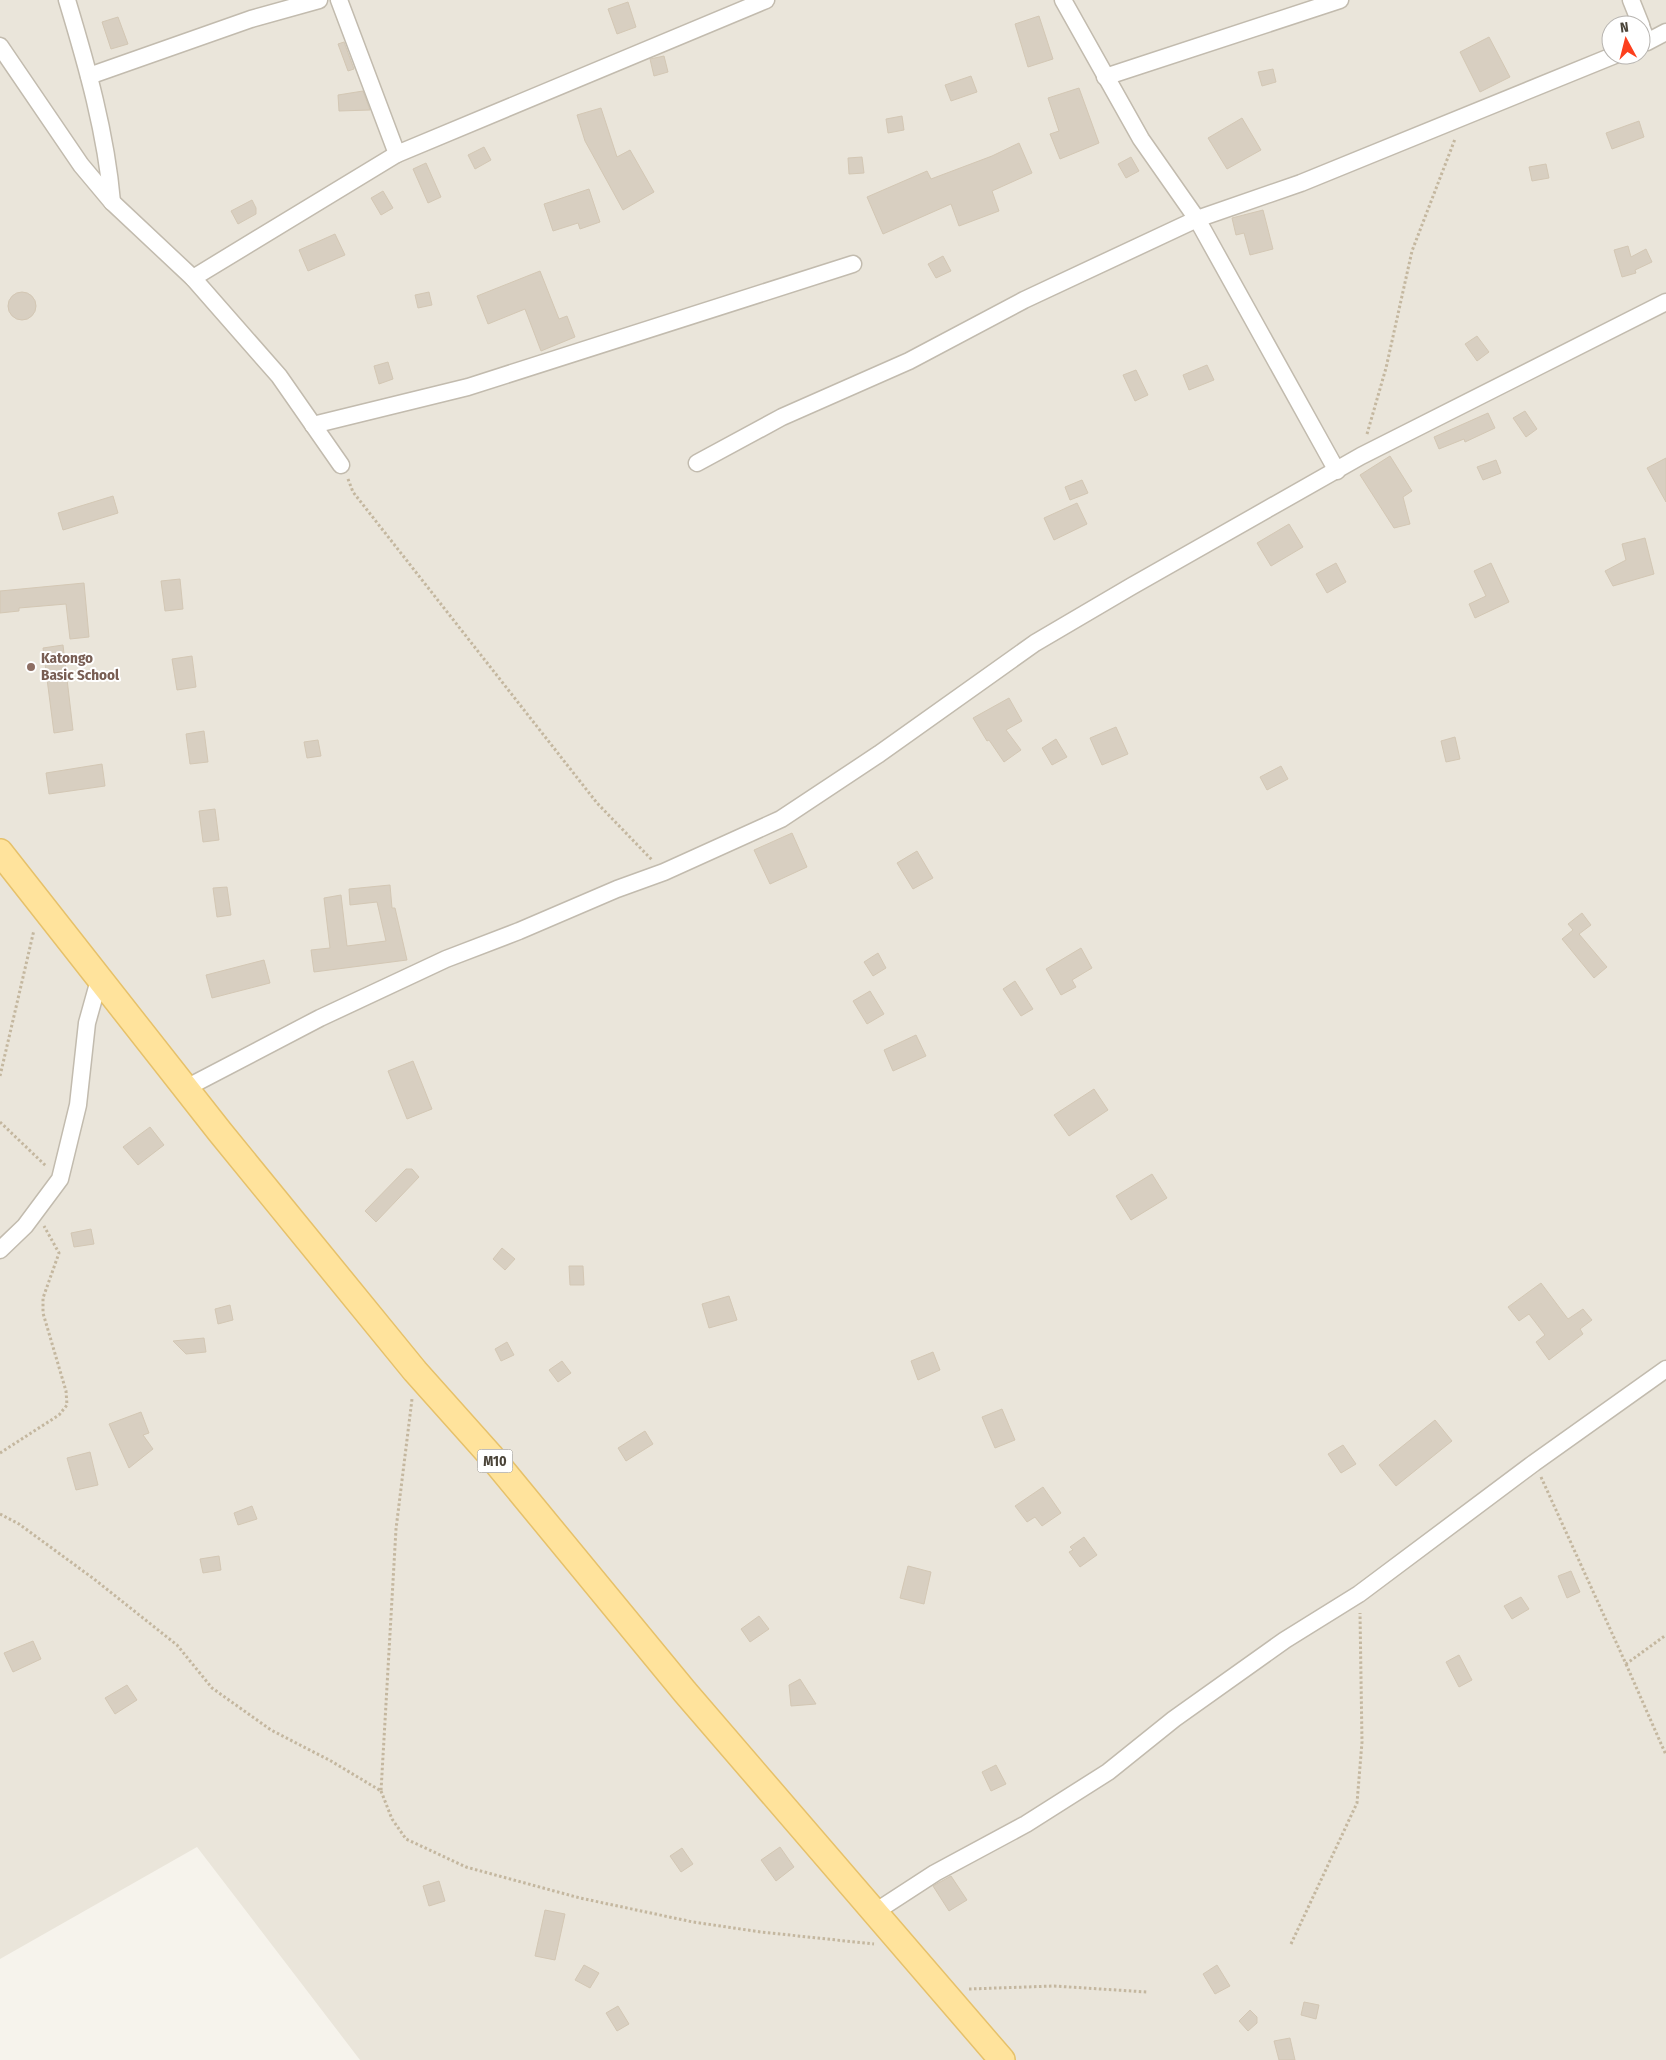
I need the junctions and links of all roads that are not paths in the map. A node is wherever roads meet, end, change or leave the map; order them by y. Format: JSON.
{"nodes":[{"id":1,"x":67,"y":0,"type":"edge"},
{"id":2,"x":319,"y":0,"type":"edge"},
{"id":3,"x":340,"y":0,"type":"edge"},
{"id":4,"x":766,"y":0,"type":"edge"},
{"id":5,"x":1063,"y":0,"type":"edge"},
{"id":6,"x":1340,"y":0,"type":"edge"},
{"id":7,"x":1631,"y":0,"type":"edge"},
{"id":8,"x":1637,"y":15,"type":"edge"},
{"id":9,"x":1666,"y":32,"type":"edge"},
{"id":10,"x":1651,"y":40,"type":"edge"},
{"id":11,"x":0,"y":46,"type":"edge"},
{"id":12,"x":1601,"y":61,"type":"edge"},
{"id":13,"x":89,"y":76,"type":"junction"},
{"id":14,"x":1105,"y":77,"type":"junction"},
{"id":15,"x":397,"y":154,"type":"junction"},
{"id":16,"x":112,"y":202,"type":"junction"},
{"id":17,"x":1197,"y":219,"type":"junction"},
{"id":18,"x":853,"y":264,"type":"dead end"},
{"id":19,"x":194,"y":278,"type":"junction"},
{"id":20,"x":1666,"y":302,"type":"edge"},
{"id":21,"x":313,"y":425,"type":"junction"},
{"id":22,"x":697,"y":463,"type":"dead end"},
{"id":23,"x":341,"y":465,"type":"road end"},
{"id":24,"x":1337,"y":472,"type":"junction"},
{"id":25,"x":0,"y":852,"type":"edge"},
{"id":26,"x":99,"y":980,"type":"junction"},
{"id":27,"x":186,"y":1088,"type":"junction"},
{"id":28,"x":0,"y":1250,"type":"edge"},
{"id":29,"x":1666,"y":1369,"type":"edge"},
{"id":30,"x":875,"y":1912,"type":"junction"},
{"id":31,"x":1002,"y":2060,"type":"edge"}],
"edges":[{"from":1,"to":13,"type":"street"},
{"from":2,"to":13,"type":"street"},
{"from":3,"to":15,"type":"street"},
{"from":4,"to":15,"type":"street"},
{"from":5,"to":14,"type":"street"},
{"from":6,"to":14,"type":"street"},
{"from":7,"to":8,"type":"street"},
{"from":9,"to":10,"type":"street"},
{"from":11,"to":16,"type":"street"},
{"from":12,"to":17,"type":"street"},
{"from":13,"to":16,"type":"street"},
{"from":14,"to":17,"type":"street"},
{"from":15,"to":19,"type":"street"},
{"from":16,"to":19,"type":"street"},
{"from":17,"to":22,"type":"street"},
{"from":17,"to":24,"type":"street"},
{"from":18,"to":21,"type":"street"},
{"from":19,"to":21,"type":"street"},
{"from":20,"to":24,"type":"street"},
{"from":21,"to":23,"type":"street"},
{"from":24,"to":27,"type":"street"},
{"from":25,"to":26,"type":"main road","number":"M10"},
{"from":26,"to":27,"type":"main road","number":"M10"},
{"from":26,"to":28,"type":"street"},
{"from":27,"to":30,"type":"main road","number":"M10"},
{"from":29,"to":30,"type":"street"},
{"from":30,"to":31,"type":"main road","number":"M10"}]}
